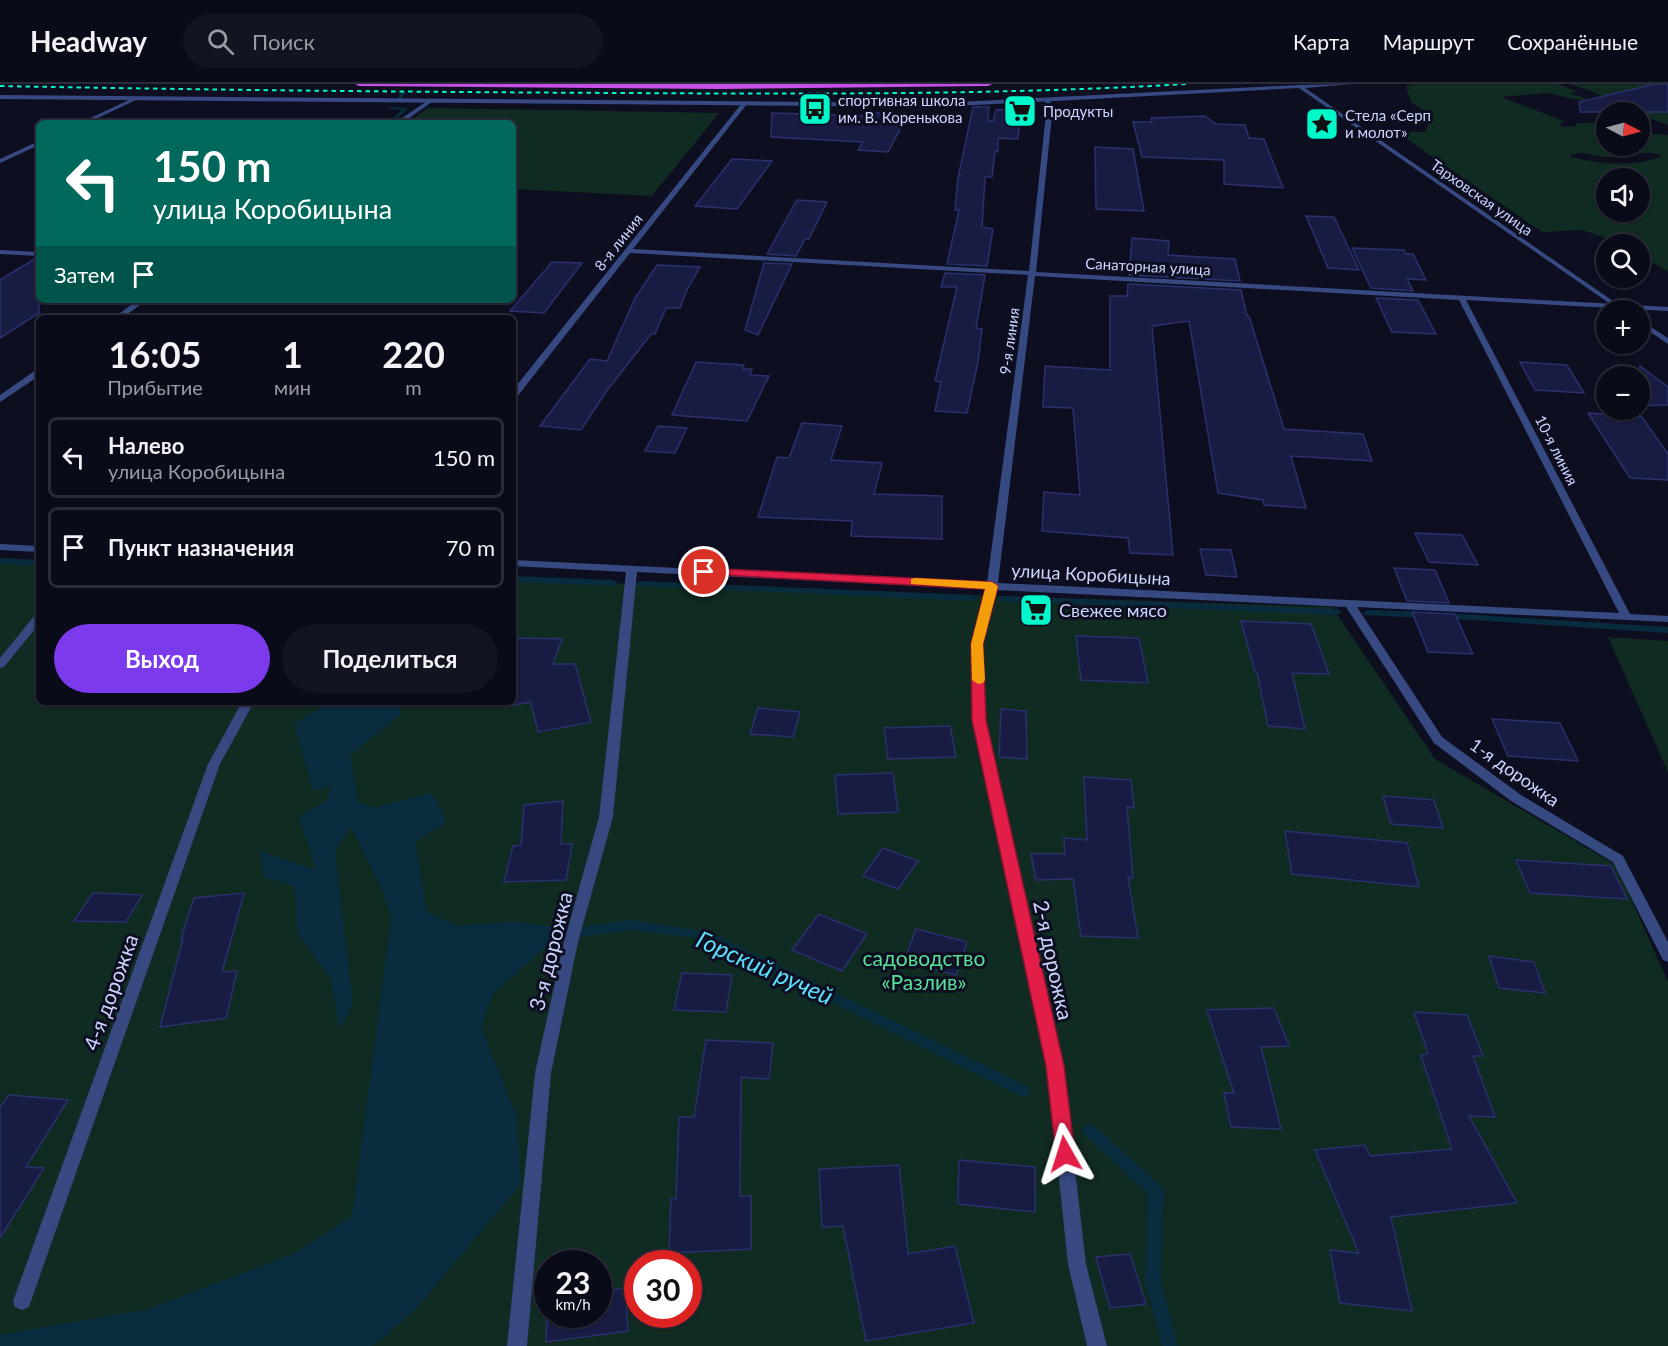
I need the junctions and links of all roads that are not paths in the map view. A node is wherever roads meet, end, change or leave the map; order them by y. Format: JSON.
{"nodes":[{"id":1,"x":359,"y":84,"type":"edge"},
{"id":2,"x":988,"y":84,"type":"edge"},
{"id":3,"x":1351,"y":84,"type":"edge"},
{"id":4,"x":1299,"y":86,"type":"edge"},
{"id":5,"x":0,"y":97,"type":"edge"},
{"id":6,"x":135,"y":99,"type":"junction"},
{"id":7,"x":1048,"y":101,"type":"junction"},
{"id":8,"x":429,"y":102,"type":"junction"},
{"id":9,"x":744,"y":104,"type":"junction"},
{"id":10,"x":90,"y":120,"type":"edge"},
{"id":11,"x":402,"y":120,"type":"edge"},
{"id":12,"x":36,"y":144,"type":"edge"},
{"id":13,"x":0,"y":161,"type":"edge"},
{"id":14,"x":627,"y":251,"type":"junction"},
{"id":15,"x":0,"y":252,"type":"edge"},
{"id":16,"x":36,"y":254,"type":"edge"},
{"id":17,"x":1032,"y":273,"type":"junction"},
{"id":18,"x":1461,"y":297,"type":"junction"},
{"id":19,"x":1608,"y":300,"type":"edge"},
{"id":20,"x":138,"y":303,"type":"edge"},
{"id":21,"x":1596,"y":306,"type":"edge"},
{"id":22,"x":1650,"y":309,"type":"edge"},
{"id":23,"x":1668,"y":309,"type":"edge"},
{"id":24,"x":121,"y":315,"type":"edge"},
{"id":25,"x":1650,"y":329,"type":"edge"},
{"id":26,"x":1668,"y":342,"type":"edge"},
{"id":27,"x":36,"y":374,"type":"edge"},
{"id":28,"x":516,"y":392,"type":"edge"},
{"id":29,"x":0,"y":399,"type":"edge"},
{"id":30,"x":0,"y":547,"type":"edge"},
{"id":31,"x":36,"y":549,"type":"edge"},
{"id":32,"x":516,"y":563,"type":"edge"},
{"id":33,"x":632,"y":568,"type":"junction"},
{"id":34,"x":992,"y":586,"type":"junction"},
{"id":35,"x":1349,"y":603,"type":"junction"},
{"id":36,"x":1626,"y":616,"type":"junction"},
{"id":37,"x":1668,"y":619,"type":"edge"},
{"id":38,"x":36,"y":621,"type":"edge"},
{"id":39,"x":0,"y":665,"type":"edge"},
{"id":40,"x":246,"y":705,"type":"edge"},
{"id":41,"x":1668,"y":956,"type":"edge"},
{"id":42,"x":22,"y":1301,"type":"dead end"},
{"id":43,"x":517,"y":1346,"type":"edge"},
{"id":44,"x":1097,"y":1346,"type":"edge"}],
"edges":[{"from":1,"to":2,"type":"highway"},
{"from":3,"to":4,"type":"street"},
{"from":4,"to":7,"type":"street"},
{"from":4,"to":19,"type":"street","name":"Тарховская улица"},
{"from":5,"to":6,"type":"street"},
{"from":6,"to":8,"type":"street"},
{"from":6,"to":10,"type":"street"},
{"from":7,"to":9,"type":"street"},
{"from":7,"to":17,"type":"street","name":"9-я линия"},
{"from":8,"to":9,"type":"street"},
{"from":8,"to":11,"type":"street"},
{"from":9,"to":14,"type":"street","name":"8-я линия"},
{"from":12,"to":13,"type":"street"},
{"from":14,"to":17,"type":"street","name":"Санаторная улица"},
{"from":14,"to":28,"type":"street","name":"8-я линия"},
{"from":15,"to":16,"type":"street"},
{"from":17,"to":18,"type":"street","name":"Санаторная улица"},
{"from":17,"to":34,"type":"street","name":"9-я линия"},
{"from":18,"to":21,"type":"street","name":"Санаторная улица"},
{"from":18,"to":36,"type":"street","name":"10-я линия"},
{"from":20,"to":24,"type":"street"},
{"from":22,"to":23,"type":"street","name":"Санаторная улица"},
{"from":25,"to":26,"type":"street"},
{"from":27,"to":29,"type":"street"},
{"from":30,"to":31,"type":"street"},
{"from":32,"to":33,"type":"street","name":"улица Коробицына"},
{"from":33,"to":34,"type":"street","name":"улица Коробицына"},
{"from":33,"to":43,"type":"street","name":"3-я дорожка"},
{"from":34,"to":35,"type":"street","name":"улица Коробицына"},
{"from":34,"to":44,"type":"street","name":"2-я дорожка"},
{"from":35,"to":36,"type":"street","name":"улица Коробицына"},
{"from":35,"to":41,"type":"street","name":"1-я дорожка"},
{"from":36,"to":37,"type":"street","name":"улица Коробицына"},
{"from":38,"to":39,"type":"street"},
{"from":40,"to":42,"type":"street","name":"4-я дорожка"}]}
